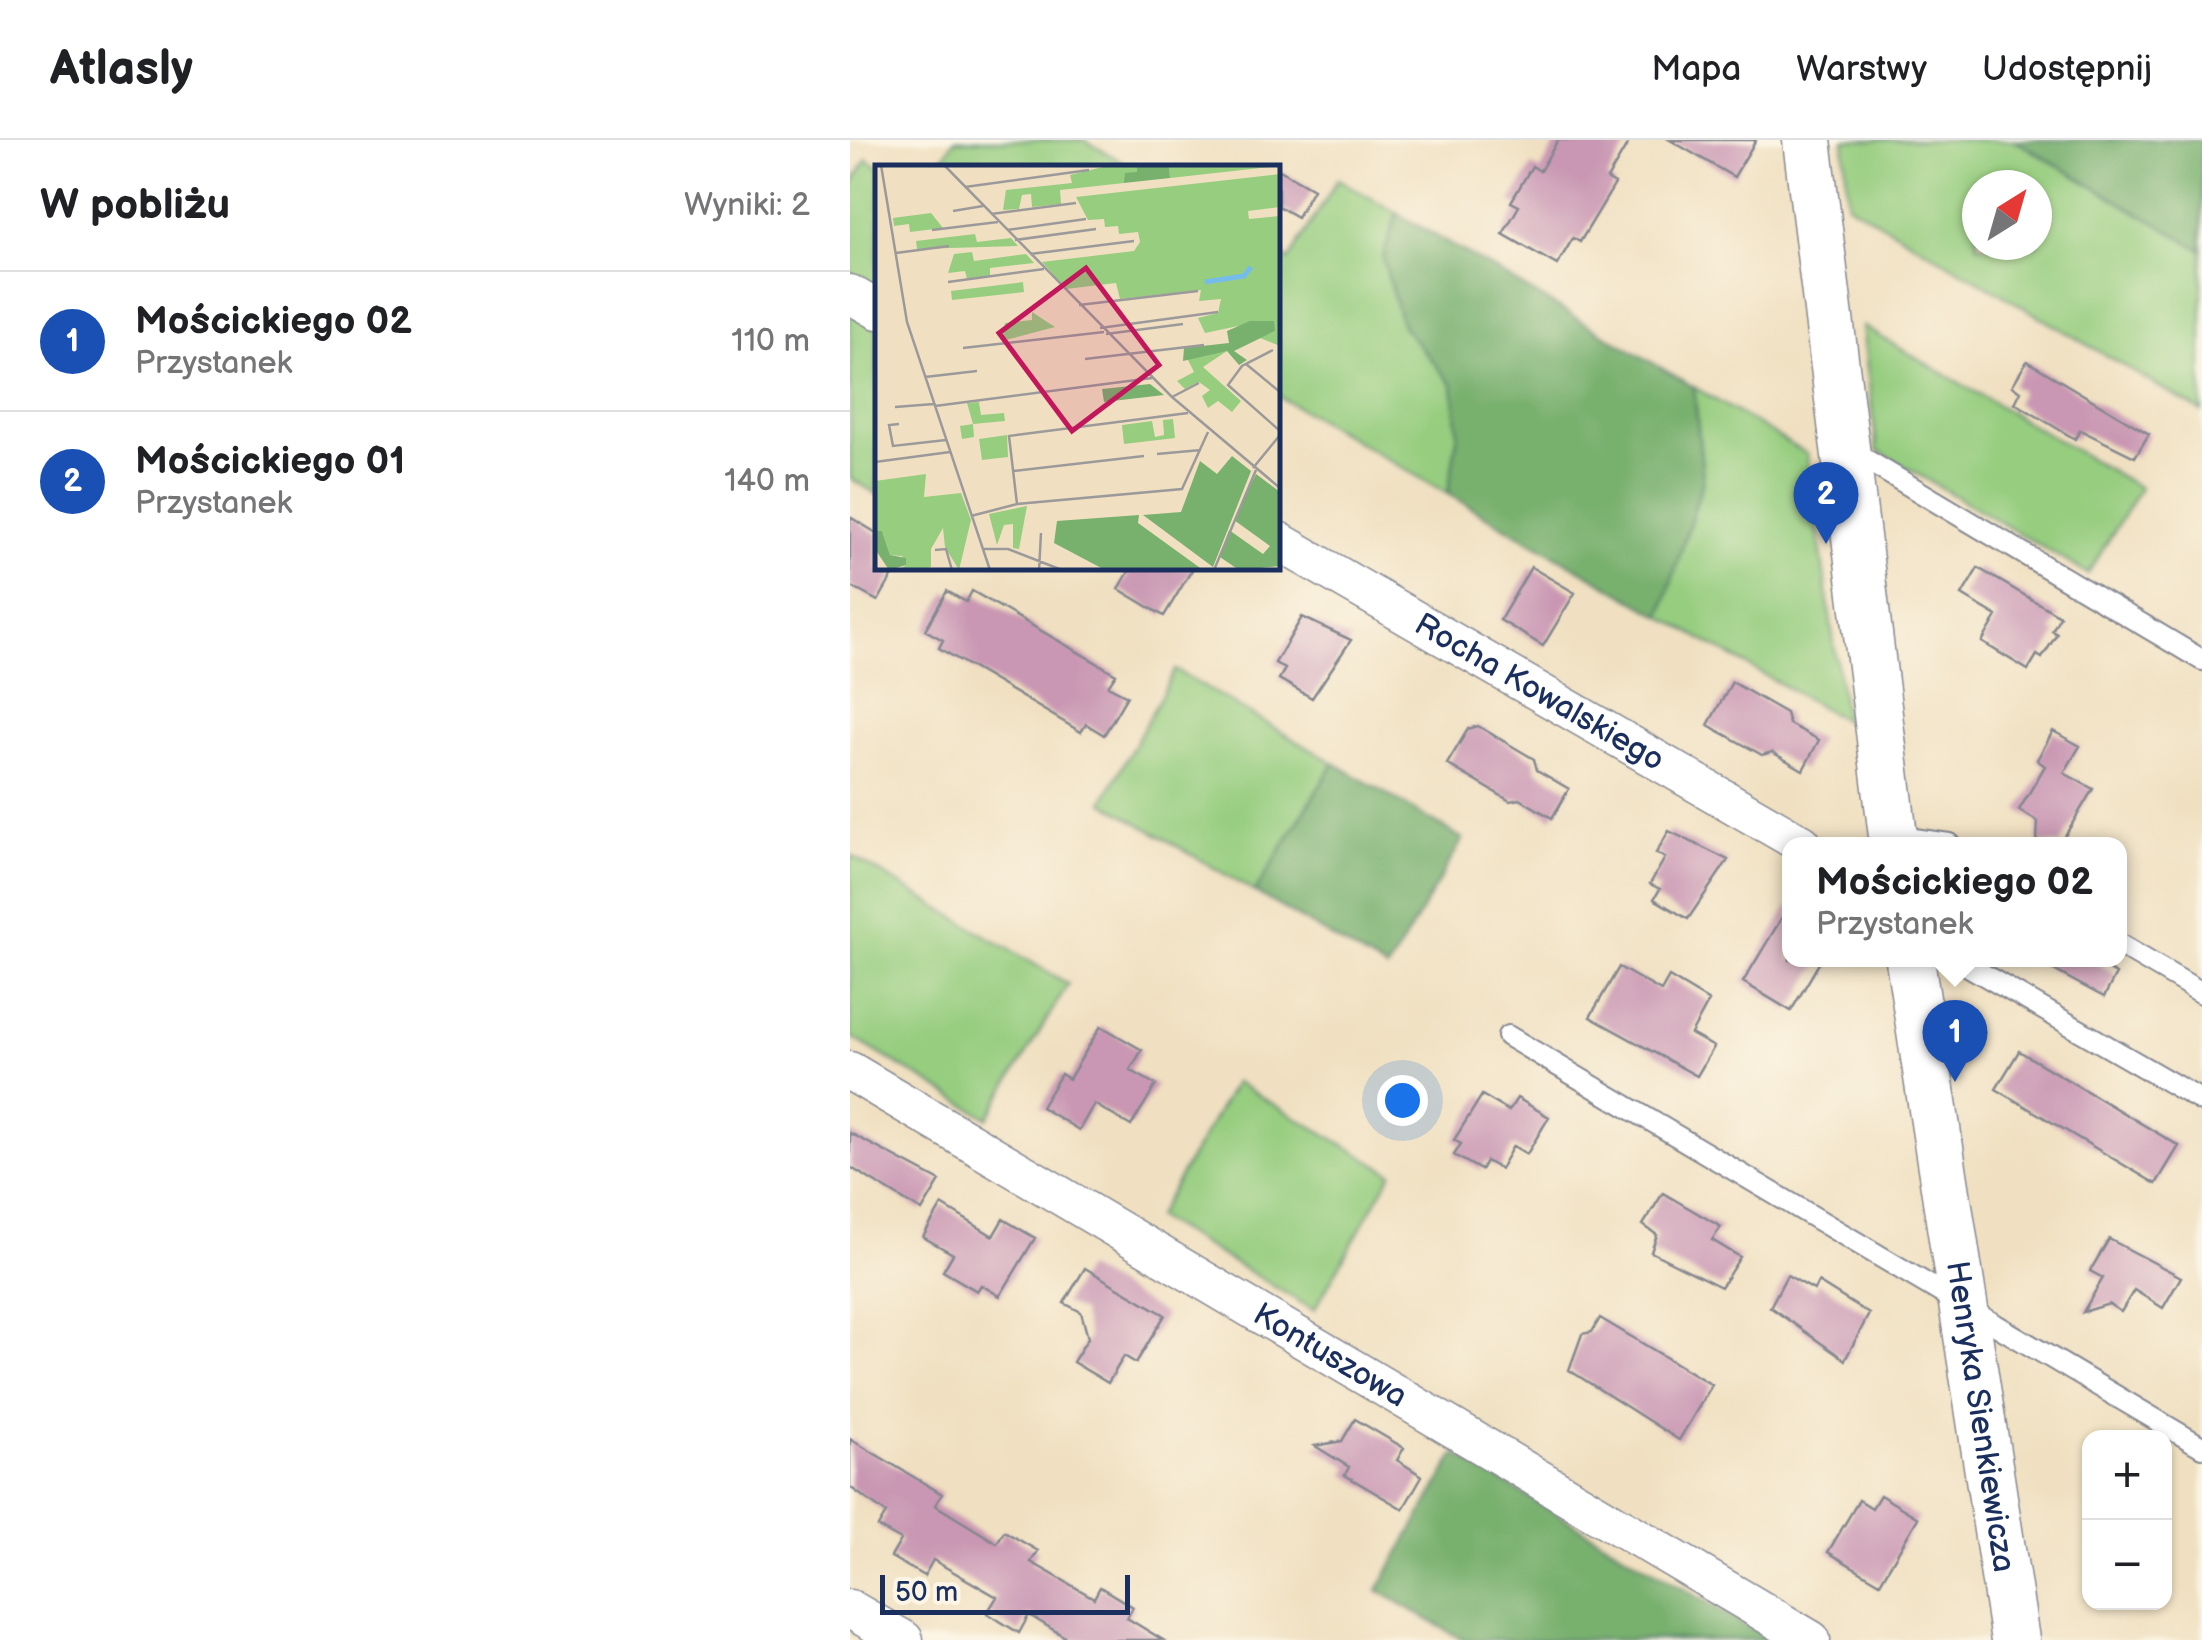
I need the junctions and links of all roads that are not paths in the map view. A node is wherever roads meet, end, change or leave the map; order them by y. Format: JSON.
{"nodes":[{"id":1,"x":1807,"y":140,"type":"edge"},
{"id":2,"x":850,"y":294,"type":"edge"},
{"id":3,"x":875,"y":308,"type":"edge"},
{"id":4,"x":1846,"y":454,"type":"junction"},
{"id":5,"x":1280,"y":542,"type":"edge"},
{"id":6,"x":2202,"y":660,"type":"edge"},
{"id":7,"x":1790,"y":837,"type":"edge"},
{"id":8,"x":1893,"y":837,"type":"edge"},
{"id":9,"x":2127,"y":948,"type":"edge"},
{"id":10,"x":1911,"y":967,"type":"edge"},
{"id":11,"x":1970,"y":967,"type":"edge"},
{"id":12,"x":2202,"y":992,"type":"edge"},
{"id":13,"x":1508,"y":1036,"type":"dead end"},
{"id":14,"x":850,"y":1071,"type":"edge"},
{"id":15,"x":2202,"y":1101,"type":"edge"},
{"id":16,"x":1962,"y":1302,"type":"junction"},
{"id":17,"x":2202,"y":1447,"type":"edge"},
{"id":18,"x":850,"y":1608,"type":"edge"},
{"id":19,"x":904,"y":1640,"type":"edge"},
{"id":20,"x":1811,"y":1640,"type":"edge"},
{"id":21,"x":2015,"y":1640,"type":"edge"}],
"edges":[{"from":1,"to":4,"type":"street"},
{"from":2,"to":3,"type":"street"},
{"from":4,"to":6,"type":"lane"},
{"from":4,"to":8,"type":"street"},
{"from":5,"to":7,"type":"street","name":"Rocha Kowalskiego"},
{"from":9,"to":12,"type":"lane"},
{"from":10,"to":16,"type":"street","name":"Henryka Sienkiewicza"},
{"from":11,"to":15,"type":"lane"},
{"from":13,"to":16,"type":"lane"},
{"from":14,"to":20,"type":"street","name":"Kontuszowa"},
{"from":16,"to":17,"type":"lane"},
{"from":16,"to":21,"type":"street","name":"Henryka Sienkiewicza"},
{"from":18,"to":19,"type":"street"}]}
